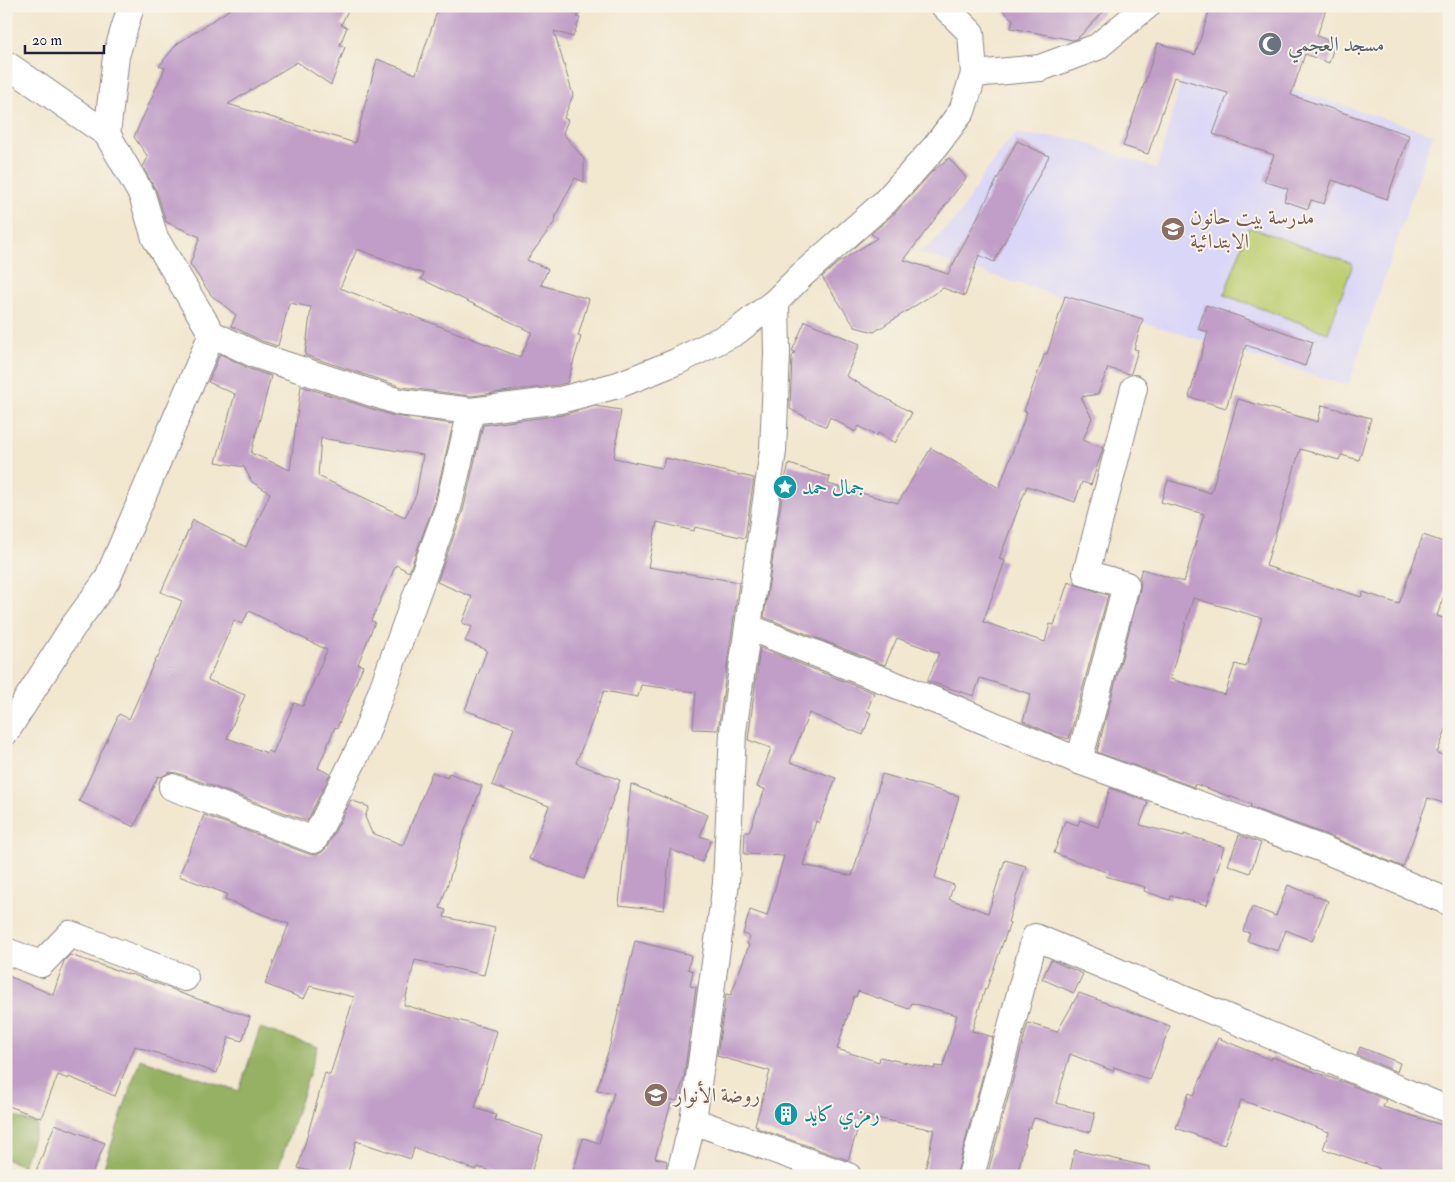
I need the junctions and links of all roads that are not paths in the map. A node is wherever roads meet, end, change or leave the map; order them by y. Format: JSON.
{"nodes":[{"id":1,"x":131,"y":6,"type":"edge"},
{"id":2,"x":944,"y":6,"type":"edge"},
{"id":3,"x":1147,"y":6,"type":"edge"},
{"id":4,"x":6,"y":64,"type":"edge"},
{"id":5,"x":974,"y":74,"type":"junction"},
{"id":6,"x":107,"y":134,"type":"junction"},
{"id":7,"x":776,"y":301,"type":"junction"},
{"id":8,"x":212,"y":334,"type":"junction"},
{"id":9,"x":1134,"y":388,"type":"dead end"},
{"id":10,"x":471,"y":411,"type":"junction"},
{"id":11,"x":748,"y":627,"type":"junction"},
{"id":12,"x":6,"y":732,"type":"edge"},
{"id":13,"x":1079,"y":761,"type":"junction"},
{"id":14,"x":172,"y":788,"type":"dead end"},
{"id":15,"x":1449,"y":902,"type":"edge"},
{"id":16,"x":6,"y":951,"type":"edge"},
{"id":17,"x":185,"y":978,"type":"dead end"},
{"id":18,"x":1449,"y":1110,"type":"edge"},
{"id":19,"x":693,"y":1121,"type":"junction"},
{"id":20,"x":679,"y":1176,"type":"edge"},
{"id":21,"x":848,"y":1176,"type":"edge"},
{"id":22,"x":971,"y":1176,"type":"edge"}],
"edges":[{"from":1,"to":6,"type":"street"},
{"from":2,"to":5,"type":"street"},
{"from":3,"to":5,"type":"street"},
{"from":4,"to":6,"type":"street"},
{"from":5,"to":7,"type":"street"},
{"from":6,"to":8,"type":"street"},
{"from":7,"to":10,"type":"street"},
{"from":7,"to":11,"type":"street"},
{"from":8,"to":10,"type":"street"},
{"from":8,"to":12,"type":"street"},
{"from":9,"to":13,"type":"street"},
{"from":10,"to":14,"type":"street"},
{"from":11,"to":13,"type":"street"},
{"from":11,"to":19,"type":"street"},
{"from":13,"to":15,"type":"street"},
{"from":16,"to":17,"type":"street"},
{"from":18,"to":22,"type":"street"},
{"from":19,"to":20,"type":"street"},
{"from":19,"to":21,"type":"street"}]}
